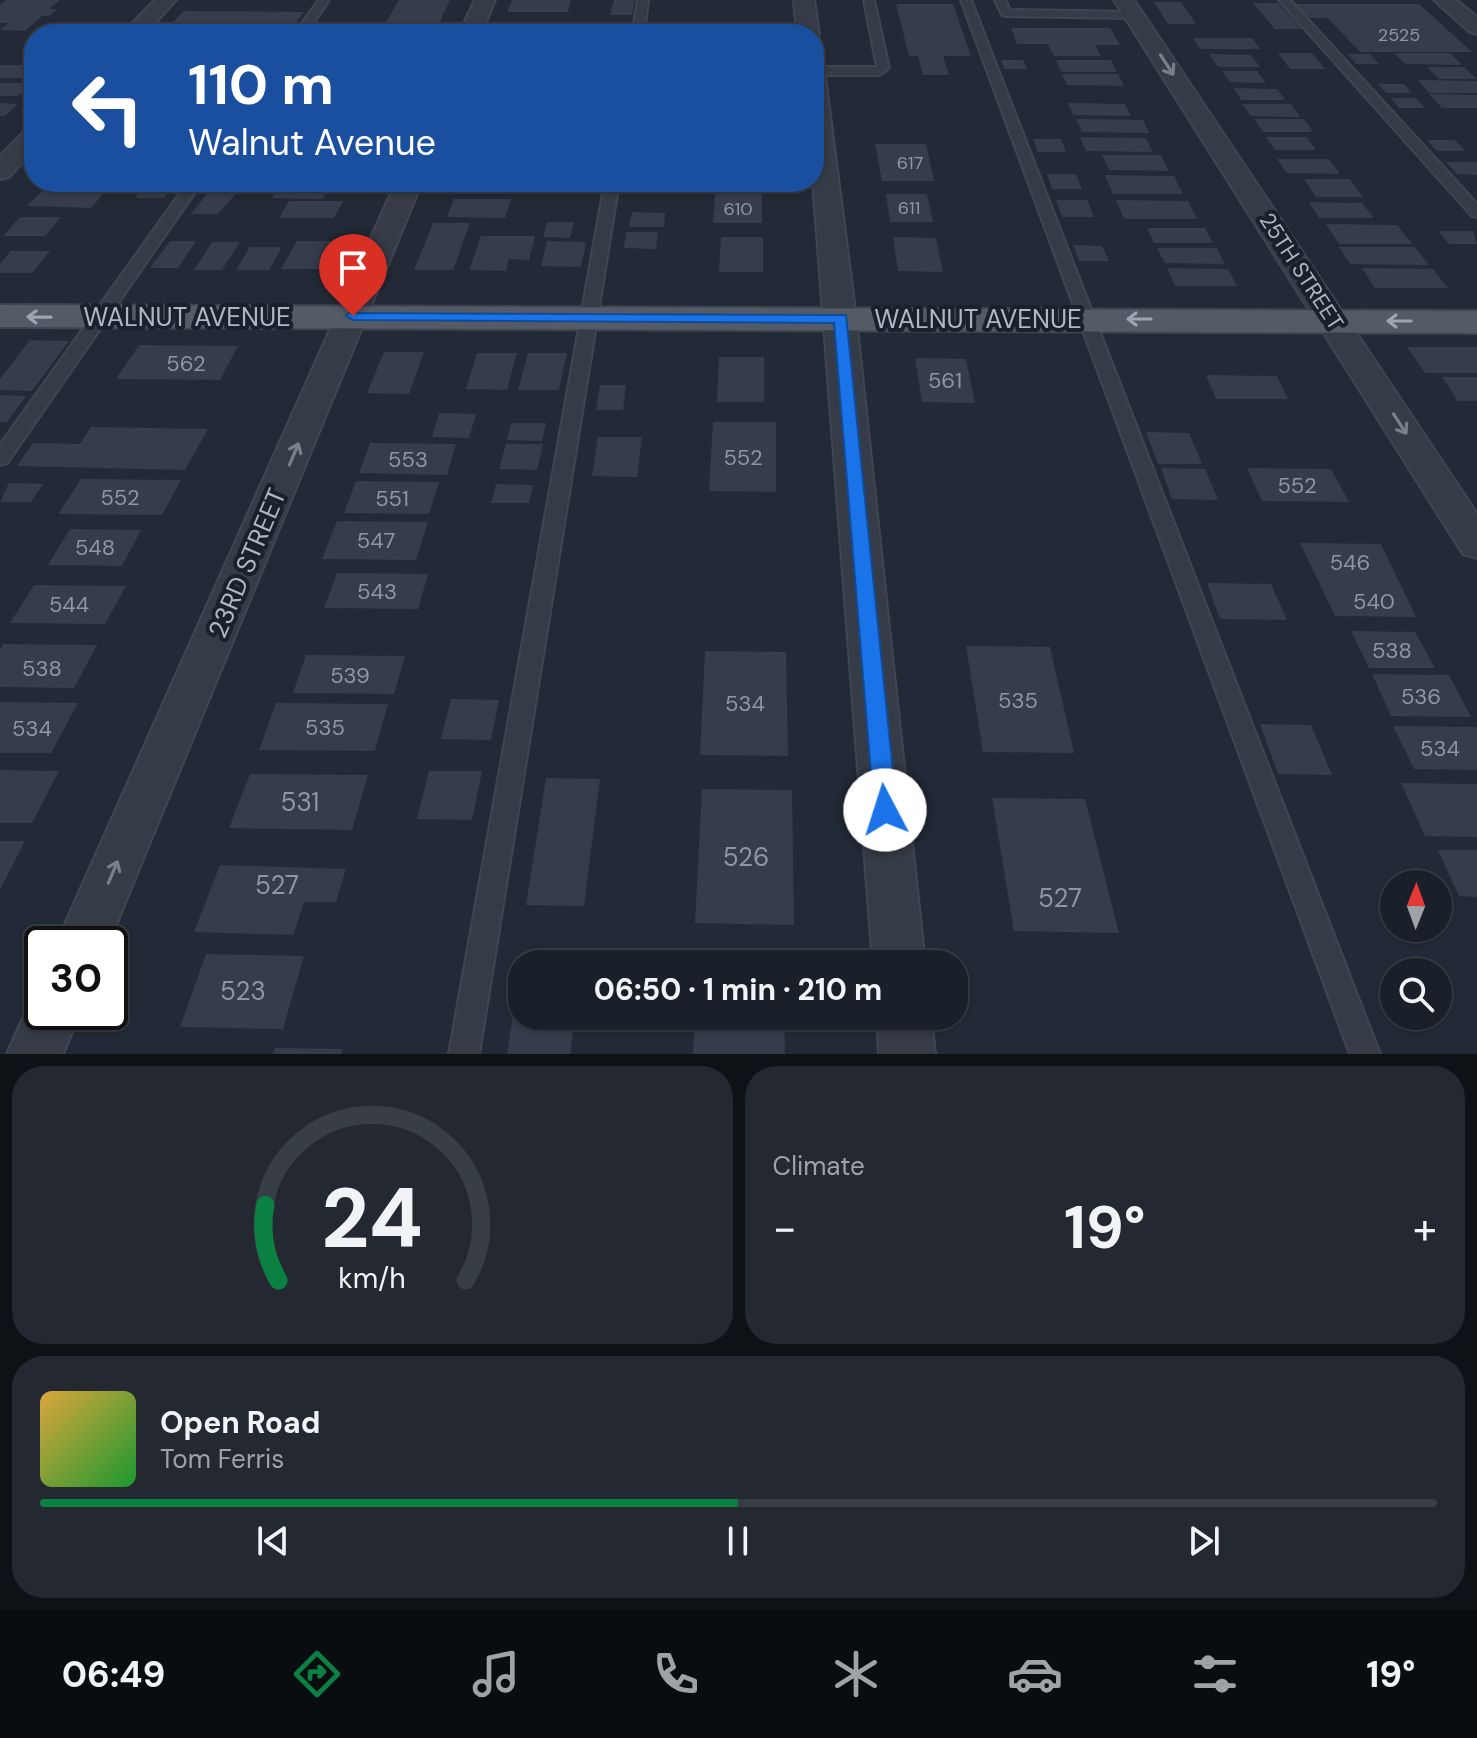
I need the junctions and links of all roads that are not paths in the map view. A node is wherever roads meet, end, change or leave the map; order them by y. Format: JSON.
{"nodes":[{"id":1,"x":166,"y":0,"type":"edge"},
{"id":2,"x":324,"y":0,"type":"edge"},
{"id":3,"x":485,"y":0,"type":"edge"},
{"id":4,"x":643,"y":0,"type":"edge"},
{"id":5,"x":804,"y":0,"type":"edge"},
{"id":6,"x":869,"y":0,"type":"edge"},
{"id":7,"x":966,"y":0,"type":"edge"},
{"id":8,"x":1000,"y":0,"type":"edge"},
{"id":9,"x":1068,"y":0,"type":"edge"},
{"id":10,"x":1284,"y":0,"type":"edge"},
{"id":11,"x":1444,"y":0,"type":"edge"},
{"id":12,"x":1129,"y":8,"type":"edge"},
{"id":13,"x":1076,"y":14,"type":"junction"},
{"id":14,"x":143,"y":24,"type":"edge"},
{"id":15,"x":307,"y":24,"type":"edge"},
{"id":16,"x":474,"y":24,"type":"edge"},
{"id":17,"x":639,"y":24,"type":"edge"},
{"id":18,"x":807,"y":24,"type":"edge"},
{"id":19,"x":1477,"y":28,"type":"edge"},
{"id":20,"x":824,"y":74,"type":"edge"},
{"id":21,"x":24,"y":146,"type":"edge"},
{"id":22,"x":824,"y":164,"type":"edge"},
{"id":23,"x":0,"y":171,"type":"edge"},
{"id":24,"x":188,"y":192,"type":"edge"},
{"id":25,"x":405,"y":192,"type":"edge"},
{"id":26,"x":610,"y":192,"type":"edge"},
{"id":27,"x":1477,"y":213,"type":"edge"},
{"id":28,"x":0,"y":316,"type":"edge"},
{"id":29,"x":353,"y":316,"type":"junction"},
{"id":30,"x":588,"y":317,"type":"junction"},
{"id":31,"x":98,"y":318,"type":"junction"},
{"id":32,"x":841,"y":318,"type":"junction"},
{"id":33,"x":1083,"y":319,"type":"junction"},
{"id":34,"x":1335,"y":321,"type":"junction"},
{"id":35,"x":1477,"y":322,"type":"edge"},
{"id":36,"x":0,"y":459,"type":"edge"},
{"id":37,"x":1477,"y":544,"type":"edge"},
{"id":38,"x":90,"y":926,"type":"edge"},
{"id":39,"x":898,"y":950,"type":"edge"},
{"id":40,"x":45,"y":1030,"type":"edge"},
{"id":41,"x":905,"y":1030,"type":"edge"},
{"id":42,"x":35,"y":1054,"type":"edge"},
{"id":43,"x":464,"y":1054,"type":"edge"},
{"id":44,"x":907,"y":1054,"type":"edge"},
{"id":45,"x":1365,"y":1054,"type":"edge"}],
"edges":[{"from":1,"to":14,"type":"street"},
{"from":2,"to":15,"type":"lane"},
{"from":3,"to":16,"type":"street"},
{"from":4,"to":17,"type":"lane"},
{"from":5,"to":18,"type":"street"},
{"from":6,"to":20,"type":"lane"},
{"from":7,"to":33,"type":"lane"},
{"from":8,"to":13,"type":"lane"},
{"from":9,"to":13,"type":"lane"},
{"from":10,"to":27,"type":"lane"},
{"from":11,"to":19,"type":"street"},
{"from":12,"to":13,"type":"lane"},
{"from":12,"to":34,"type":"street","name":"25TH STREET","one_way":true},
{"from":21,"to":23,"type":"street"},
{"from":22,"to":32,"type":"street"},
{"from":24,"to":31,"type":"lane"},
{"from":25,"to":29,"type":"street","name":"23RD STREET"},
{"from":26,"to":30,"type":"lane"},
{"from":31,"to":28,"type":"main road","name":"WALNUT AVENUE","one_way":true},
{"from":29,"to":30,"type":"main road","name":"WALNUT AVENUE"},
{"from":29,"to":31,"type":"main road","name":"WALNUT AVENUE"},
{"from":38,"to":29,"type":"street","name":"23RD STREET","one_way":true},
{"from":30,"to":32,"type":"main road","name":"WALNUT AVENUE"},
{"from":30,"to":43,"type":"lane"},
{"from":31,"to":36,"type":"lane"},
{"from":32,"to":33,"type":"main road","name":"WALNUT AVENUE"},
{"from":32,"to":39,"type":"street"},
{"from":34,"to":33,"type":"main road","name":"WALNUT AVENUE","one_way":true},
{"from":33,"to":45,"type":"lane"},
{"from":35,"to":34,"type":"main road","name":"WALNUT AVENUE","one_way":true},
{"from":34,"to":37,"type":"street","name":"25TH STREET","one_way":true},
{"from":40,"to":42,"type":"street"},
{"from":41,"to":44,"type":"street"}]}
